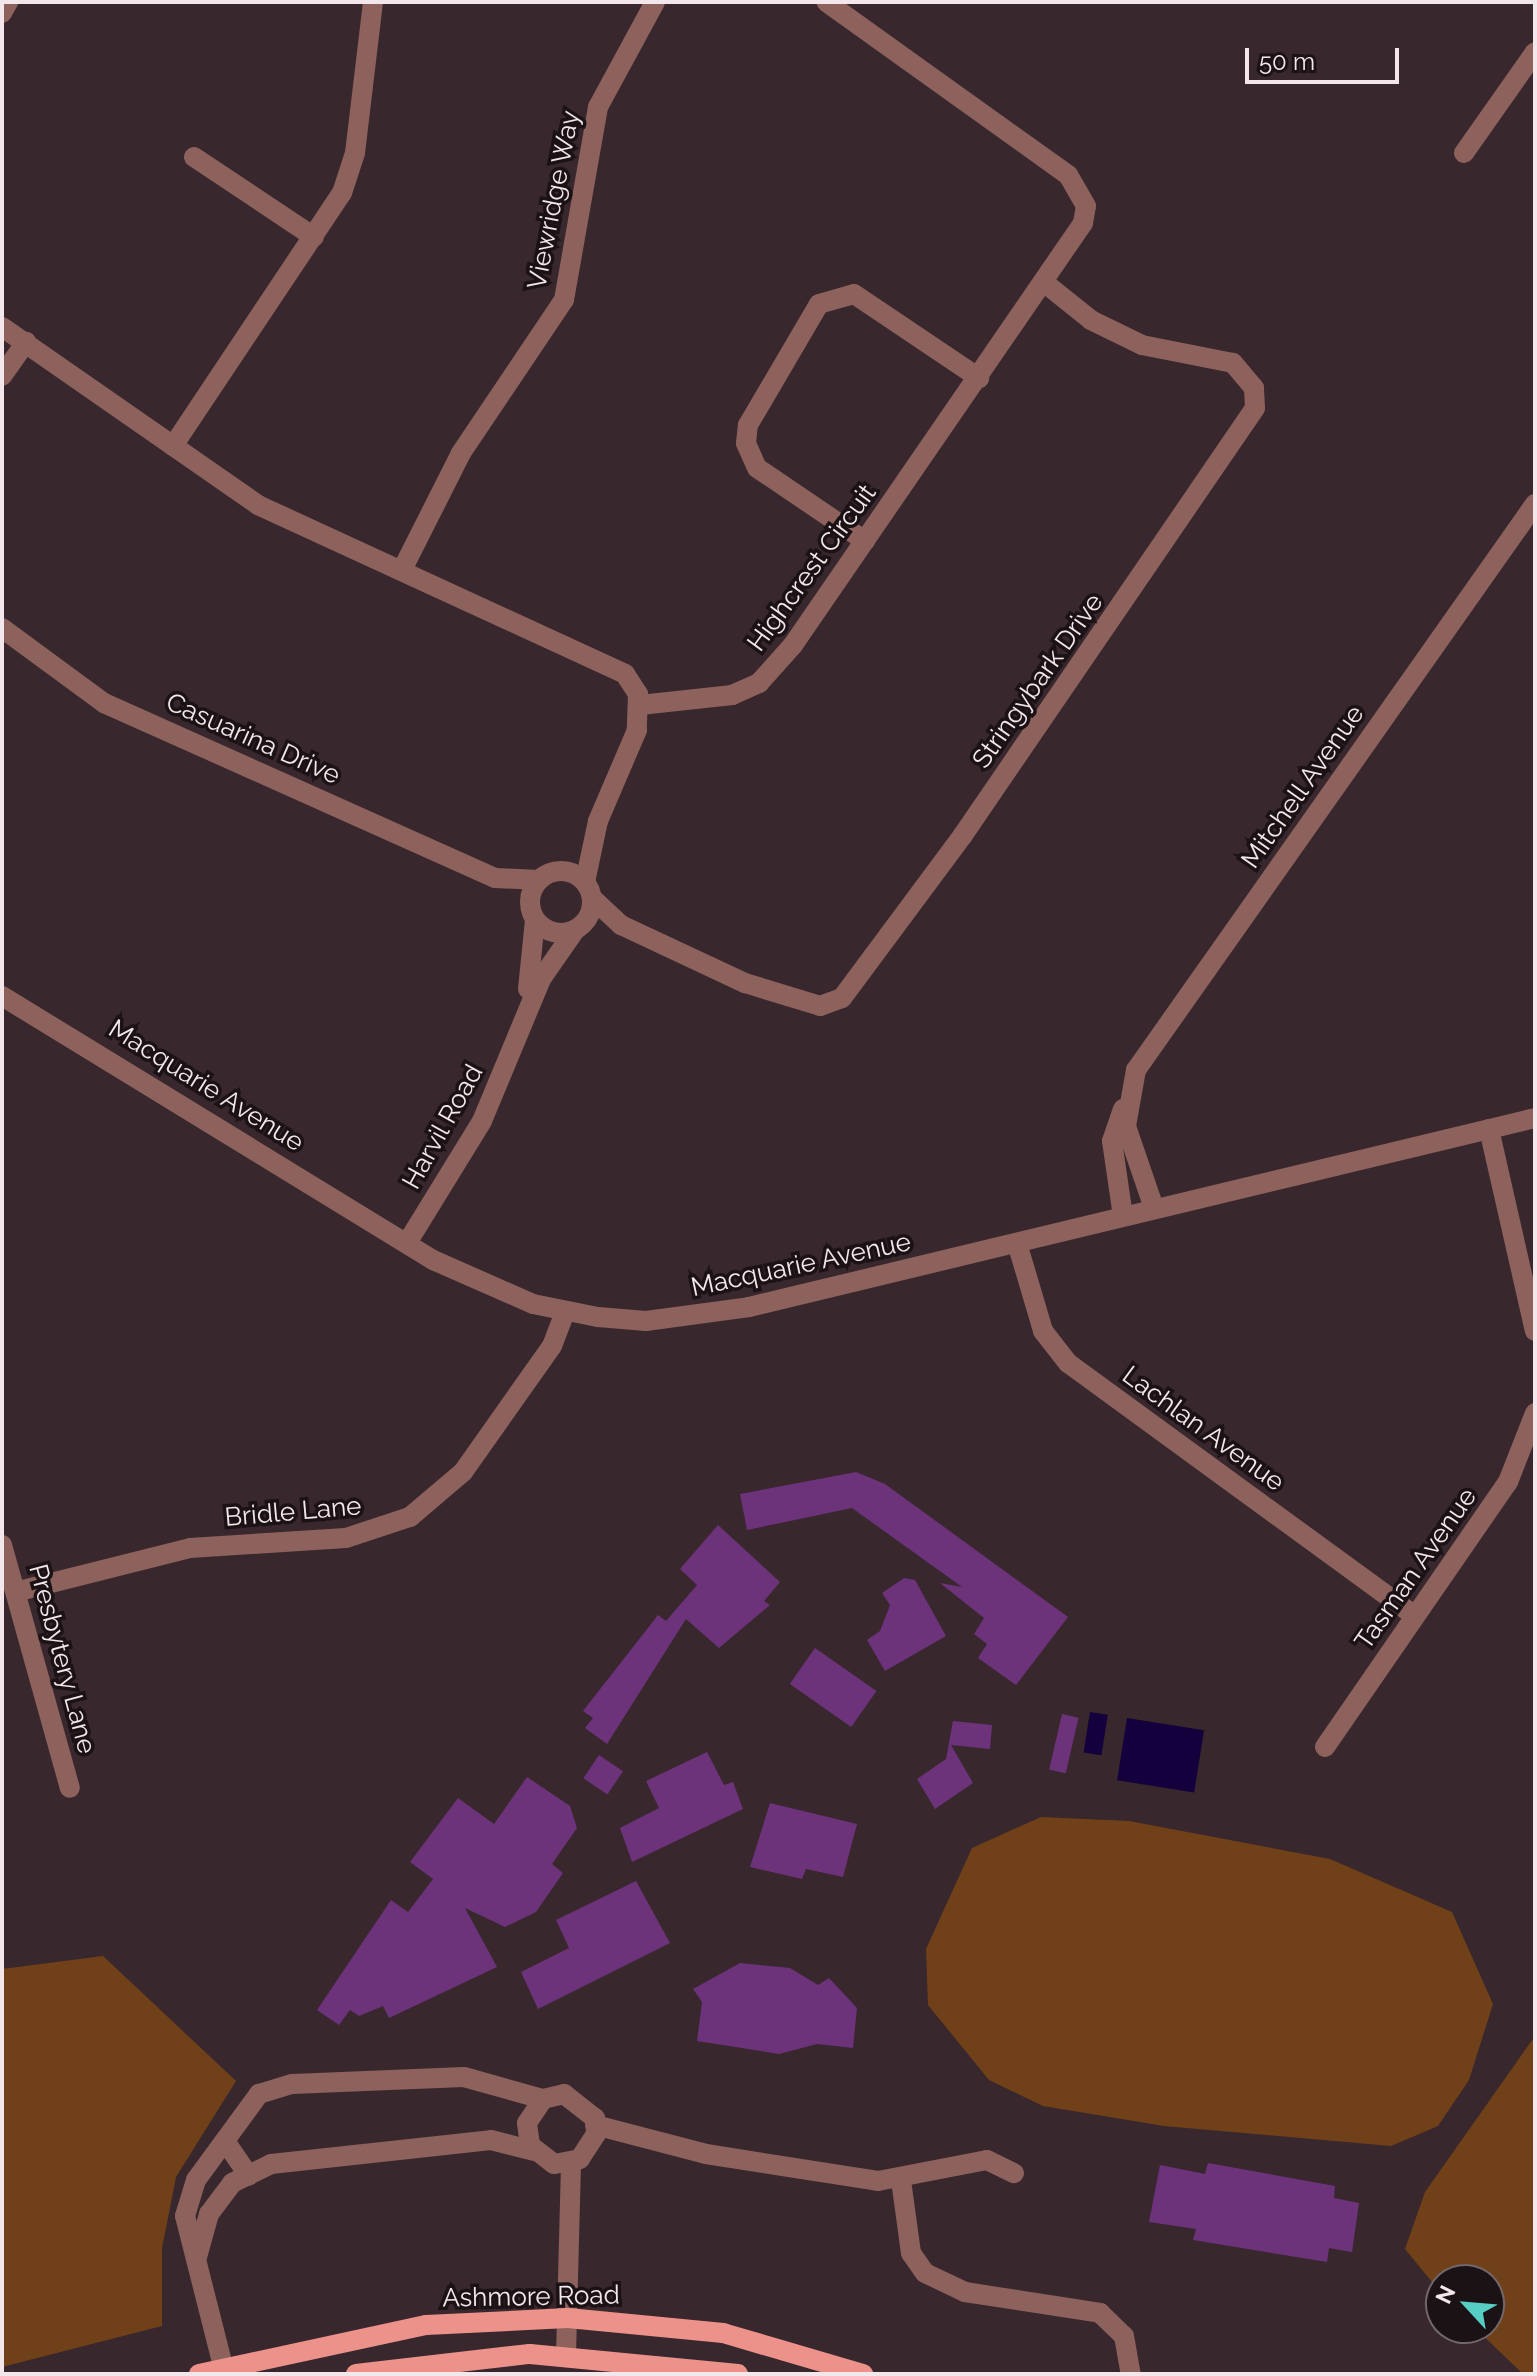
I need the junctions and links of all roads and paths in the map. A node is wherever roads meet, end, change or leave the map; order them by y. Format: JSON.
{"nodes":[{"id":1,"x":8,"y":2,"type":"edge"},
{"id":2,"x":373,"y":2,"type":"edge"},
{"id":3,"x":655,"y":2,"type":"edge"},
{"id":4,"x":826,"y":2,"type":"edge"},
{"id":5,"x":2,"y":13,"type":"edge"},
{"id":6,"x":1535,"y":52,"type":"edge"},
{"id":7,"x":1464,"y":153,"type":"dead end"},
{"id":8,"x":194,"y":157,"type":"dead end"},
{"id":9,"x":314,"y":237,"type":"junction"},
{"id":10,"x":1046,"y":284,"type":"junction"},
{"id":11,"x":2,"y":327,"type":"edge"},
{"id":12,"x":26,"y":342,"type":"junction"},
{"id":13,"x":2,"y":376,"type":"edge"},
{"id":14,"x":979,"y":378,"type":"junction"},
{"id":15,"x":173,"y":446,"type":"junction"},
{"id":16,"x":1535,"y":504,"type":"edge"},
{"id":17,"x":865,"y":541,"type":"junction"},
{"id":18,"x":402,"y":570,"type":"junction"},
{"id":19,"x":2,"y":628,"type":"edge"},
{"id":20,"x":640,"y":705,"type":"junction"},
{"id":21,"x":598,"y":821,"type":"junction"},
{"id":22,"x":561,"y":871,"type":"junction"},
{"id":23,"x":495,"y":878,"type":"junction"},
{"id":24,"x":539,"y":880,"type":"junction"},
{"id":25,"x":588,"y":890,"type":"junction"},
{"id":26,"x":534,"y":916,"type":"junction"},
{"id":27,"x":621,"y":925,"type":"junction"},
{"id":28,"x":579,"y":927,"type":"junction"},
{"id":29,"x":2,"y":996,"type":"edge"},
{"id":30,"x":518,"y":1032,"type":"junction"},
{"id":31,"x":1125,"y":1106,"type":"junction"},
{"id":32,"x":1535,"y":1118,"type":"edge"},
{"id":33,"x":1489,"y":1129,"type":"junction"},
{"id":34,"x":1154,"y":1208,"type":"junction"},
{"id":35,"x":1123,"y":1216,"type":"junction"},
{"id":36,"x":407,"y":1243,"type":"junction"},
{"id":37,"x":1017,"y":1243,"type":"junction"},
{"id":38,"x":565,"y":1312,"type":"junction"},
{"id":39,"x":1535,"y":1331,"type":"edge"},
{"id":40,"x":1535,"y":1413,"type":"edge"},
{"id":41,"x":2,"y":1545,"type":"edge"},
{"id":42,"x":19,"y":1591,"type":"junction"},
{"id":43,"x":1414,"y":1615,"type":"junction"},
{"id":44,"x":1325,"y":1747,"type":"dead end"},
{"id":45,"x":70,"y":1788,"type":"dead end"},
{"id":46,"x":543,"y":2099,"type":"junction"},
{"id":47,"x":595,"y":2125,"type":"junction"},
{"id":48,"x":225,"y":2141,"type":"junction"},
{"id":49,"x":534,"y":2151,"type":"junction"},
{"id":50,"x":571,"y":2163,"type":"junction"},
{"id":51,"x":1014,"y":2173,"type":"dead end"},
{"id":52,"x":249,"y":2176,"type":"junction"},
{"id":53,"x":901,"y":2180,"type":"junction"},
{"id":54,"x":197,"y":2257,"type":"junction"},
{"id":55,"x":568,"y":2318,"type":"junction"},
{"id":56,"x":566,"y":2355,"type":"junction"},
{"id":57,"x":224,"y":2371,"type":"edge"},
{"id":58,"x":199,"y":2374,"type":"edge"},
{"id":59,"x":356,"y":2374,"type":"edge"},
{"id":60,"x":738,"y":2374,"type":"edge"},
{"id":61,"x":863,"y":2374,"type":"edge"},
{"id":62,"x":1131,"y":2374,"type":"edge"}],
"edges":[{"from":1,"to":5,"type":"street"},
{"from":2,"to":9,"type":"street"},
{"from":3,"to":18,"type":"street","name":"Viewridge Way"},
{"from":4,"to":10,"type":"street","name":"Highcrest Circuit"},
{"from":6,"to":7,"type":"street"},
{"from":8,"to":9,"type":"street"},
{"from":9,"to":15,"type":"street"},
{"from":10,"to":14,"type":"street","name":"Highcrest Circuit"},
{"from":10,"to":27,"type":"street","name":"Stringybark Drive"},
{"from":11,"to":12,"type":"street"},
{"from":12,"to":13,"type":"street"},
{"from":12,"to":15,"type":"street"},
{"from":14,"to":17,"type":"street","name":"Highcrest Circuit"},
{"from":14,"to":17,"type":"street"},
{"from":15,"to":18,"type":"street"},
{"from":16,"to":31,"type":"street","name":"Mitchell Avenue"},
{"from":17,"to":20,"type":"street","name":"Highcrest Circuit"},
{"from":18,"to":20,"type":"street"},
{"from":19,"to":23,"type":"street","name":"Casuarina Drive"},
{"from":20,"to":21,"type":"street"},
{"from":21,"to":22,"type":"street"},
{"from":21,"to":25,"type":"street"},
{"from":22,"to":24,"type":"street"},
{"from":22,"to":25,"type":"street"},
{"from":23,"to":24,"type":"street","name":"Casuarina Drive"},
{"from":23,"to":26,"type":"street","name":"Casuarina Drive"},
{"from":24,"to":26,"type":"street"},
{"from":25,"to":27,"type":"street","name":"Stringybark Drive"},
{"from":25,"to":28,"type":"street"},
{"from":26,"to":28,"type":"street"},
{"from":26,"to":30,"type":"street","name":"Harvil Road"},
{"from":27,"to":28,"type":"street","name":"Stringybark Drive"},
{"from":28,"to":30,"type":"street","name":"Harvil Road"},
{"from":29,"to":36,"type":"street","name":"Macquarie Avenue"},
{"from":30,"to":36,"type":"street","name":"Harvil Road"},
{"from":31,"to":34,"type":"street"},
{"from":31,"to":35,"type":"street","name":"Mitchell Avenue"},
{"from":32,"to":33,"type":"street","name":"Macquarie Avenue"},
{"from":33,"to":34,"type":"street","name":"Macquarie Avenue"},
{"from":33,"to":39,"type":"street"},
{"from":34,"to":35,"type":"street","name":"Macquarie Avenue"},
{"from":35,"to":37,"type":"street","name":"Macquarie Avenue"},
{"from":36,"to":38,"type":"street","name":"Macquarie Avenue"},
{"from":37,"to":38,"type":"street","name":"Macquarie Avenue"},
{"from":37,"to":43,"type":"street","name":"Lachlan Avenue"},
{"from":38,"to":42,"type":"street","name":"Bridle Lane"},
{"from":40,"to":43,"type":"street","name":"Tasman Avenue"},
{"from":41,"to":42,"type":"street","name":"Presbytery Lane"},
{"from":42,"to":45,"type":"street","name":"Presbytery Lane"},
{"from":43,"to":44,"type":"street","name":"Tasman Avenue"},
{"from":46,"to":47,"type":"street"},
{"from":46,"to":48,"type":"street"},
{"from":46,"to":49,"type":"street"},
{"from":47,"to":50,"type":"street"},
{"from":47,"to":53,"type":"street"},
{"from":48,"to":52,"type":"street"},
{"from":48,"to":54,"type":"street"},
{"from":49,"to":50,"type":"street"},
{"from":49,"to":52,"type":"street"},
{"from":50,"to":55,"type":"street"},
{"from":51,"to":53,"type":"street"},
{"from":52,"to":54,"type":"street"},
{"from":53,"to":62,"type":"street"},
{"from":54,"to":57,"type":"street"},
{"from":55,"to":56,"type":"street"},
{"from":55,"to":57,"type":"main road","name":"Ashmore Road"},
{"from":55,"to":61,"type":"main road","name":"Ashmore Road"},
{"from":56,"to":59,"type":"main road"},
{"from":56,"to":60,"type":"main road"},
{"from":57,"to":58,"type":"main road","name":"Ashmore Road"}]}
